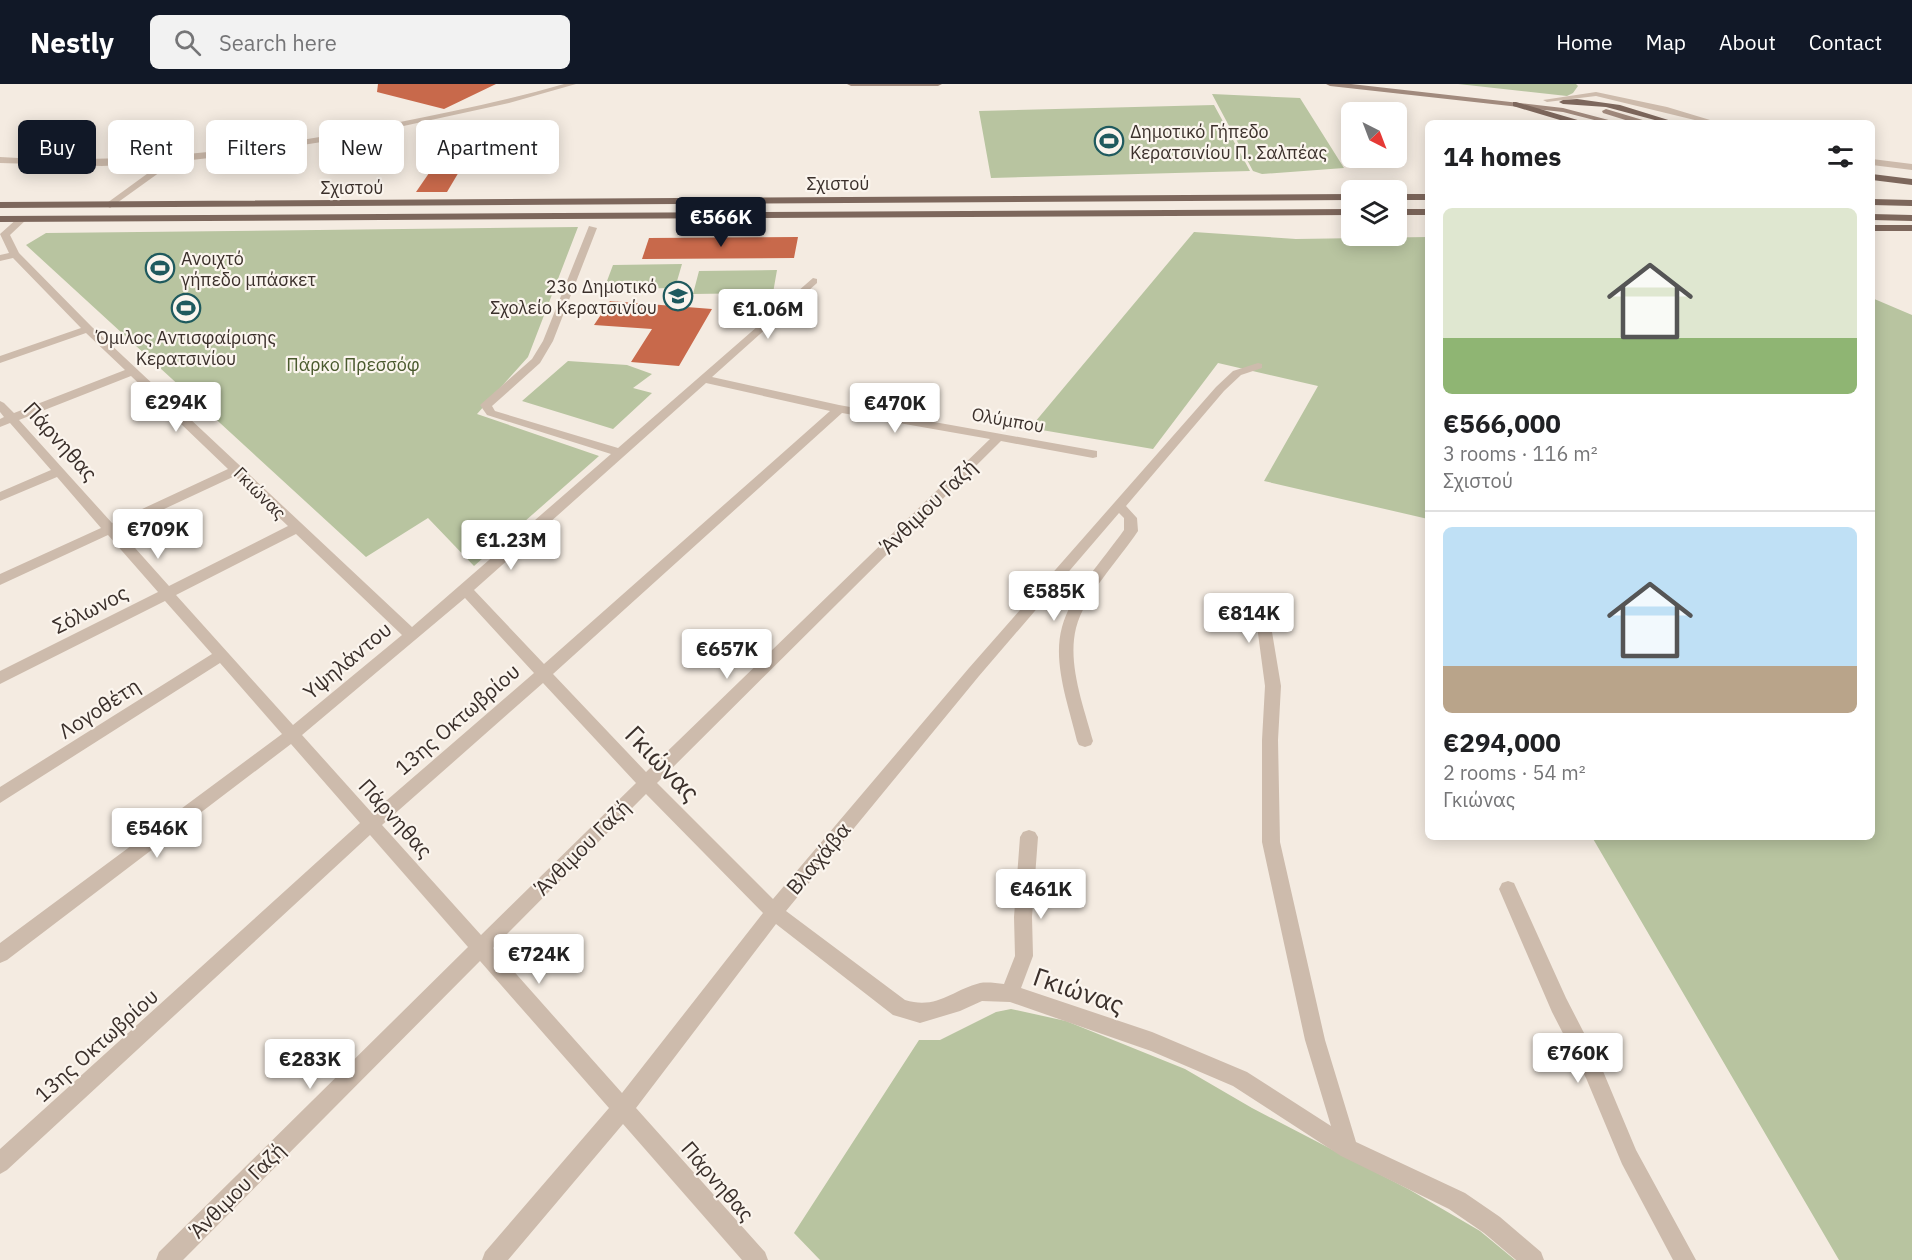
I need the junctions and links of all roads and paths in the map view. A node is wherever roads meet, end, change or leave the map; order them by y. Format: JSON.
{"nodes":[{"id":1,"x":572,"y":84,"type":"edge"},
{"id":2,"x":851,"y":84,"type":"edge"},
{"id":3,"x":938,"y":84,"type":"edge"},
{"id":4,"x":1330,"y":84,"type":"edge"},
{"id":5,"x":1394,"y":84,"type":"edge"},
{"id":6,"x":1414,"y":84,"type":"edge"},
{"id":7,"x":1440,"y":89,"type":"junction"},
{"id":8,"x":1547,"y":100,"type":"junction"},
{"id":9,"x":1563,"y":102,"type":"junction"},
{"id":10,"x":1516,"y":104,"type":"junction"},
{"id":11,"x":1568,"y":120,"type":"edge"},
{"id":12,"x":1605,"y":120,"type":"edge"},
{"id":13,"x":1633,"y":120,"type":"edge"},
{"id":14,"x":1663,"y":120,"type":"edge"},
{"id":15,"x":1705,"y":120,"type":"edge"},
{"id":16,"x":194,"y":158,"type":"edge"},
{"id":17,"x":0,"y":160,"type":"edge"},
{"id":18,"x":1875,"y":162,"type":"edge"},
{"id":19,"x":108,"y":163,"type":"edge"},
{"id":20,"x":1912,"y":167,"type":"edge"},
{"id":21,"x":152,"y":174,"type":"edge"},
{"id":22,"x":1875,"y":177,"type":"edge"},
{"id":23,"x":1912,"y":182,"type":"edge"},
{"id":24,"x":1341,"y":197,"type":"edge"},
{"id":25,"x":1407,"y":197,"type":"edge"},
{"id":26,"x":1425,"y":197,"type":"edge"},
{"id":27,"x":1875,"y":202,"type":"edge"},
{"id":28,"x":1912,"y":203,"type":"edge"},
{"id":29,"x":110,"y":205,"type":"junction"},
{"id":30,"x":0,"y":206,"type":"edge"},
{"id":31,"x":1341,"y":212,"type":"edge"},
{"id":32,"x":1407,"y":212,"type":"edge"},
{"id":33,"x":1425,"y":214,"type":"edge"},
{"id":34,"x":1875,"y":217,"type":"edge"},
{"id":35,"x":1912,"y":218,"type":"edge"},
{"id":36,"x":0,"y":219,"type":"edge"},
{"id":37,"x":22,"y":219,"type":"junction"},
{"id":38,"x":592,"y":228,"type":"dead end"},
{"id":39,"x":1875,"y":228,"type":"edge"},
{"id":40,"x":1912,"y":228,"type":"edge"},
{"id":41,"x":15,"y":254,"type":"junction"},
{"id":42,"x":0,"y":258,"type":"edge"},
{"id":43,"x":813,"y":281,"type":"dead end"},
{"id":44,"x":88,"y":329,"type":"junction"},
{"id":45,"x":0,"y":360,"type":"edge"},
{"id":46,"x":1257,"y":366,"type":"dead end"},
{"id":47,"x":132,"y":371,"type":"junction"},
{"id":48,"x":705,"y":379,"type":"junction"},
{"id":49,"x":0,"y":405,"type":"edge"},
{"id":50,"x":839,"y":409,"type":"junction"},
{"id":51,"x":6,"y":421,"type":"edge"},
{"id":52,"x":999,"y":437,"type":"junction"},
{"id":53,"x":621,"y":453,"type":"junction"},
{"id":54,"x":1093,"y":454,"type":"dead end"},
{"id":55,"x":237,"y":470,"type":"junction"},
{"id":56,"x":59,"y":471,"type":"junction"},
{"id":57,"x":0,"y":497,"type":"edge"},
{"id":58,"x":1116,"y":506,"type":"junction"},
{"id":59,"x":296,"y":528,"type":"junction"},
{"id":60,"x":109,"y":529,"type":"junction"},
{"id":61,"x":0,"y":580,"type":"edge"},
{"id":62,"x":466,"y":590,"type":"junction"},
{"id":63,"x":167,"y":593,"type":"junction"},
{"id":64,"x":1269,"y":602,"type":"dead end"},
{"id":65,"x":411,"y":635,"type":"junction"},
{"id":66,"x":221,"y":655,"type":"junction"},
{"id":67,"x":543,"y":674,"type":"junction"},
{"id":68,"x":0,"y":678,"type":"edge"},
{"id":69,"x":292,"y":735,"type":"junction"},
{"id":70,"x":1085,"y":741,"type":"dead end"},
{"id":71,"x":646,"y":783,"type":"junction"},
{"id":72,"x":0,"y":796,"type":"edge"},
{"id":73,"x":371,"y":824,"type":"junction"},
{"id":74,"x":1029,"y":837,"type":"dead end"},
{"id":75,"x":1508,"y":889,"type":"dead end"},
{"id":76,"x":774,"y":912,"type":"junction"},
{"id":77,"x":481,"y":948,"type":"junction"},
{"id":78,"x":0,"y":954,"type":"edge"},
{"id":79,"x":1010,"y":993,"type":"junction"},
{"id":80,"x":623,"y":1108,"type":"junction"},
{"id":81,"x":1348,"y":1149,"type":"junction"},
{"id":82,"x":0,"y":1163,"type":"edge"},
{"id":83,"x":167,"y":1260,"type":"edge"},
{"id":84,"x":493,"y":1260,"type":"edge"},
{"id":85,"x":758,"y":1260,"type":"edge"},
{"id":86,"x":1533,"y":1260,"type":"edge"},
{"id":87,"x":1685,"y":1260,"type":"edge"}],
"edges":[{"from":1,"to":16,"type":"street"},
{"from":2,"to":3,"type":"main road"},
{"from":4,"to":10,"type":"main road"},
{"from":5,"to":7,"type":"main road"},
{"from":6,"to":7,"type":"main road"},
{"from":7,"to":8,"type":"main road"},
{"from":8,"to":9,"type":"main road"},
{"from":8,"to":15,"type":"street"},
{"from":9,"to":13,"type":"main road"},
{"from":9,"to":14,"type":"main road"},
{"from":10,"to":11,"type":"main road"},
{"from":10,"to":12,"type":"main road"},
{"from":17,"to":19,"type":"street"},
{"from":18,"to":20,"type":"street"},
{"from":21,"to":29,"type":"street"},
{"from":22,"to":23,"type":"main road"},
{"from":24,"to":29,"type":"main road","name":"Σχιστού"},
{"from":25,"to":26,"type":"main road"},
{"from":27,"to":28,"type":"main road"},
{"from":29,"to":30,"type":"main road","name":"Σχιστού"},
{"from":31,"to":37,"type":"main road","name":"Σχιστού"},
{"from":32,"to":33,"type":"main road"},
{"from":34,"to":35,"type":"main road"},
{"from":36,"to":37,"type":"main road","name":"Σχιστού"},
{"from":37,"to":41,"type":"street"},
{"from":38,"to":53,"type":"street"},
{"from":39,"to":40,"type":"main road"},
{"from":41,"to":42,"type":"street"},
{"from":41,"to":44,"type":"street","name":"Γκιώνας"},
{"from":43,"to":48,"type":"street","name":"Υψηλάντου"},
{"from":44,"to":45,"type":"street"},
{"from":44,"to":47,"type":"street","name":"Γκιώνας"},
{"from":46,"to":58,"type":"street","name":"Βλαχάβα"},
{"from":47,"to":51,"type":"street"},
{"from":47,"to":55,"type":"street","name":"Γκιώνας"},
{"from":48,"to":50,"type":"street","name":"Ολύμπου"},
{"from":48,"to":53,"type":"street","name":"Υψηλάντου"},
{"from":49,"to":51,"type":"street","name":"Πάρνηθας"},
{"from":50,"to":52,"type":"street","name":"Ολύμπου"},
{"from":50,"to":67,"type":"street","name":"13ης Οκτωβρίου"},
{"from":51,"to":56,"type":"street","name":"Πάρνηθας"},
{"from":52,"to":54,"type":"street","name":"Ολύμπου"},
{"from":52,"to":71,"type":"street","name":"Άνθιμου Γαζή"},
{"from":53,"to":62,"type":"street","name":"Υψηλάντου"},
{"from":55,"to":59,"type":"street","name":"Γκιώνας"},
{"from":55,"to":60,"type":"street"},
{"from":56,"to":57,"type":"street"},
{"from":56,"to":60,"type":"street","name":"Πάρνηθας"},
{"from":58,"to":70,"type":"street"},
{"from":58,"to":76,"type":"street","name":"Βλαχάβα"},
{"from":59,"to":63,"type":"street","name":"Σόλωνος"},
{"from":59,"to":65,"type":"street","name":"Γκιώνας"},
{"from":60,"to":61,"type":"street"},
{"from":60,"to":63,"type":"street","name":"Πάρνηθας"},
{"from":62,"to":65,"type":"street","name":"Υψηλάντου"},
{"from":62,"to":67,"type":"street","name":"Γκιώνας"},
{"from":63,"to":66,"type":"street","name":"Πάρνηθας"},
{"from":63,"to":68,"type":"street","name":"Σόλωνος"},
{"from":64,"to":81,"type":"street"},
{"from":65,"to":69,"type":"street","name":"Υψηλάντου"},
{"from":66,"to":69,"type":"street","name":"Πάρνηθας"},
{"from":66,"to":72,"type":"street","name":"Λογοθέτη"},
{"from":67,"to":71,"type":"street","name":"Γκιώνας"},
{"from":67,"to":73,"type":"street","name":"13ης Οκτωβρίου"},
{"from":69,"to":73,"type":"street","name":"Πάρνηθας"},
{"from":69,"to":78,"type":"street","name":"Υψηλάντου"},
{"from":71,"to":76,"type":"street","name":"Γκιώνας"},
{"from":71,"to":77,"type":"street","name":"Άνθιμου Γαζή"},
{"from":73,"to":77,"type":"street","name":"Πάρνηθας"},
{"from":73,"to":82,"type":"street","name":"13ης Οκτωβρίου"},
{"from":74,"to":79,"type":"street"},
{"from":75,"to":87,"type":"street"},
{"from":76,"to":79,"type":"street","name":"Γκιώνας"},
{"from":76,"to":80,"type":"street","name":"Βλαχάβα"},
{"from":77,"to":80,"type":"street","name":"Πάρνηθας"},
{"from":77,"to":83,"type":"street","name":"Άνθιμου Γαζή"},
{"from":79,"to":81,"type":"street","name":"Γκιώνας"},
{"from":80,"to":84,"type":"street","name":"Βλαχάβα"},
{"from":80,"to":85,"type":"street","name":"Πάρνηθας"},
{"from":81,"to":86,"type":"street","name":"Γκιώνας"}]}
